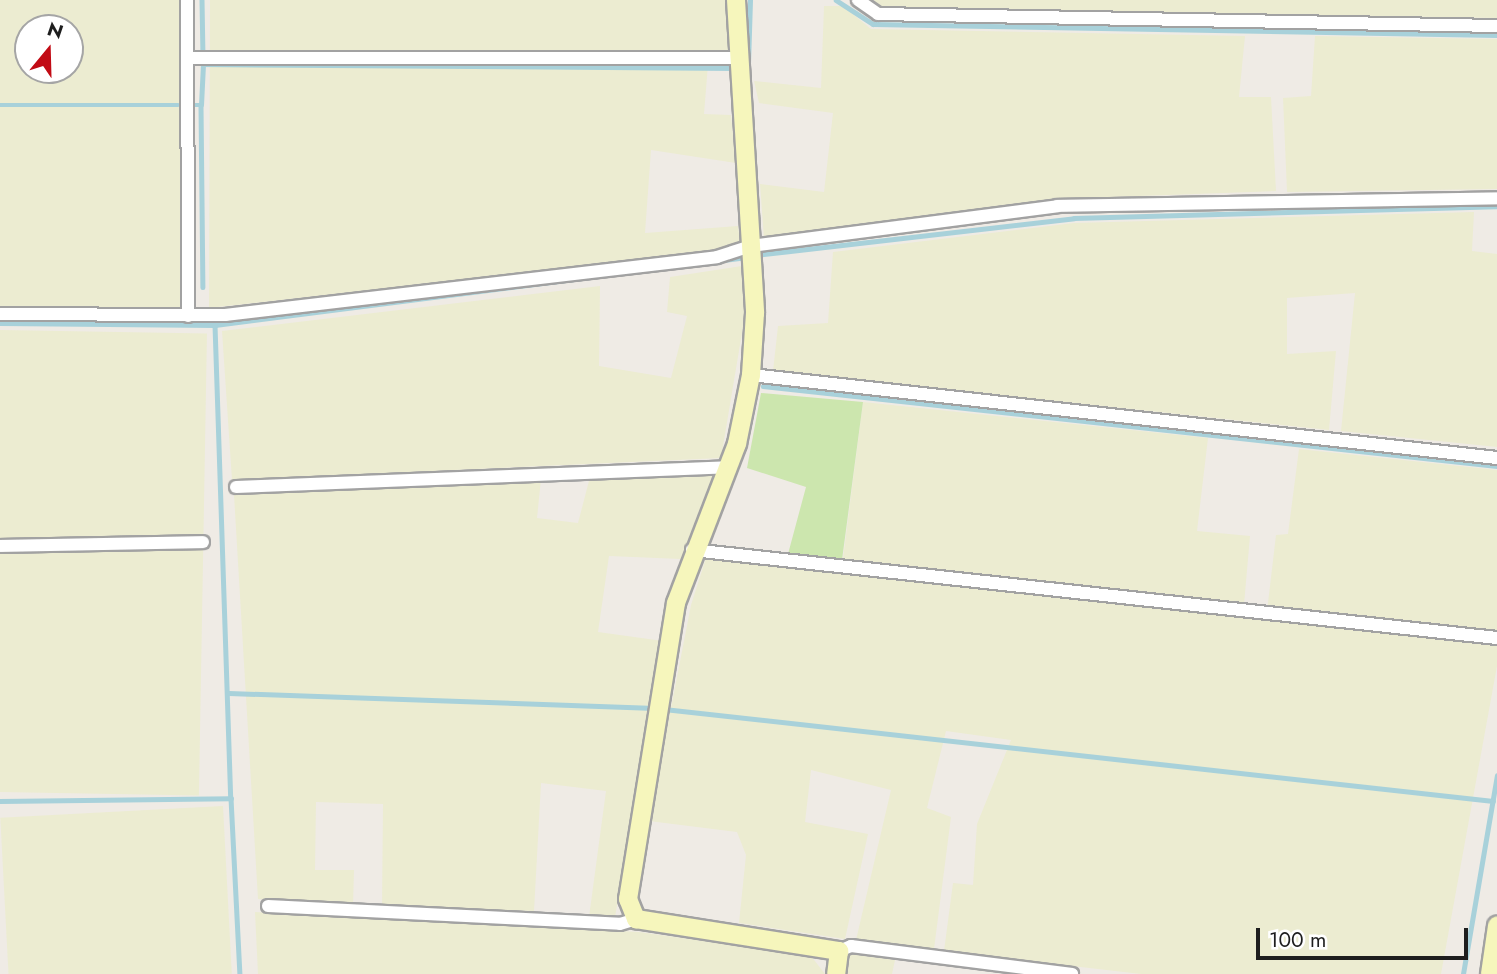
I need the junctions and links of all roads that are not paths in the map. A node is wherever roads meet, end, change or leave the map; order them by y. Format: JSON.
{"nodes":[{"id":1,"x":187,"y":0,"type":"edge"},
{"id":2,"x":736,"y":0,"type":"edge"},
{"id":3,"x":858,"y":0,"type":"edge"},
{"id":4,"x":1497,"y":26,"type":"edge"},
{"id":5,"x":198,"y":58,"type":"junction"},
{"id":6,"x":738,"y":65,"type":"junction"},
{"id":7,"x":1497,"y":198,"type":"edge"},
{"id":8,"x":752,"y":253,"type":"junction"},
{"id":9,"x":0,"y":314,"type":"edge"},
{"id":10,"x":188,"y":316,"type":"junction"},
{"id":11,"x":751,"y":375,"type":"junction"},
{"id":12,"x":1497,"y":458,"type":"edge"},
{"id":13,"x":728,"y":467,"type":"junction"},
{"id":14,"x":236,"y":487,"type":"dead end"},
{"id":15,"x":203,"y":542,"type":"dead end"},
{"id":16,"x":0,"y":546,"type":"edge"},
{"id":17,"x":692,"y":550,"type":"junction"},
{"id":18,"x":1497,"y":638,"type":"edge"},
{"id":19,"x":268,"y":906,"type":"dead end"},
{"id":20,"x":636,"y":919,"type":"junction"},
{"id":21,"x":1497,"y":926,"type":"edge"},
{"id":22,"x":839,"y":951,"type":"junction"},
{"id":23,"x":836,"y":974,"type":"edge"},
{"id":24,"x":1072,"y":974,"type":"edge"},
{"id":25,"x":1490,"y":974,"type":"edge"}],
"edges":[{"from":1,"to":5,"type":"street"},
{"from":2,"to":6,"type":"street"},
{"from":3,"to":4,"type":"street"},
{"from":5,"to":6,"type":"street"},
{"from":5,"to":10,"type":"street"},
{"from":6,"to":8,"type":"street"},
{"from":7,"to":8,"type":"street"},
{"from":8,"to":10,"type":"street"},
{"from":8,"to":11,"type":"street"},
{"from":9,"to":10,"type":"street"},
{"from":11,"to":12,"type":"street"},
{"from":11,"to":13,"type":"street"},
{"from":13,"to":14,"type":"street"},
{"from":13,"to":17,"type":"street"},
{"from":15,"to":16,"type":"street"},
{"from":17,"to":18,"type":"street"},
{"from":17,"to":20,"type":"street"},
{"from":19,"to":20,"type":"street"},
{"from":20,"to":22,"type":"street"},
{"from":21,"to":25,"type":"street"},
{"from":22,"to":23,"type":"street"},
{"from":22,"to":24,"type":"street"}]}
